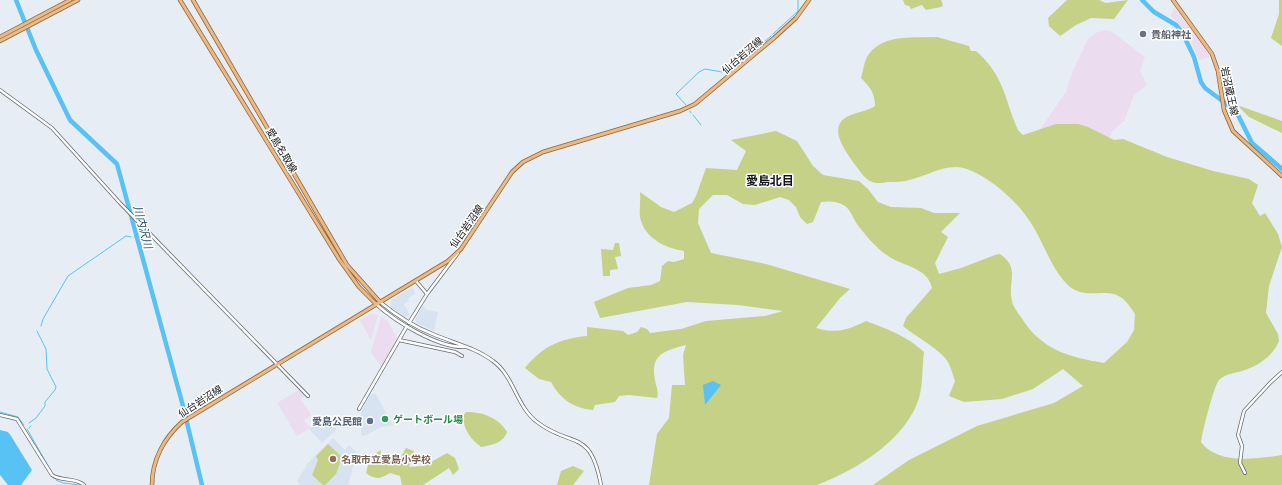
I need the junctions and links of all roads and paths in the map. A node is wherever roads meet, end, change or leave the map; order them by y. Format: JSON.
{"nodes":[{"id":1,"x":70,"y":0,"type":"edge"},
{"id":2,"x":78,"y":0,"type":"edge"},
{"id":3,"x":180,"y":0,"type":"edge"},
{"id":4,"x":193,"y":0,"type":"edge"},
{"id":5,"x":809,"y":0,"type":"edge"},
{"id":6,"x":1173,"y":0,"type":"edge"},
{"id":7,"x":31,"y":23,"type":"junction"},
{"id":8,"x":21,"y":28,"type":"junction"},
{"id":9,"x":0,"y":37,"type":"edge"},
{"id":10,"x":0,"y":41,"type":"edge"},
{"id":11,"x":0,"y":90,"type":"edge"},
{"id":12,"x":1282,"y":176,"type":"edge"},
{"id":13,"x":460,"y":249,"type":"junction"},
{"id":14,"x":416,"y":281,"type":"junction"},
{"id":15,"x":427,"y":294,"type":"junction"},
{"id":16,"x":380,"y":302,"type":"junction"},
{"id":17,"x":376,"y":304,"type":"junction"},
{"id":18,"x":409,"y":323,"type":"junction"},
{"id":19,"x":407,"y":326,"type":"junction"},
{"id":20,"x":399,"y":340,"type":"junction"},
{"id":21,"x":466,"y":347,"type":"junction"},
{"id":22,"x":462,"y":356,"type":"dead end"},
{"id":23,"x":276,"y":364,"type":"junction"},
{"id":24,"x":1282,"y":372,"type":"edge"},
{"id":25,"x":308,"y":396,"type":"dead end"},
{"id":26,"x":359,"y":410,"type":"dead end"},
{"id":27,"x":0,"y":415,"type":"edge"},
{"id":28,"x":1245,"y":473,"type":"dead end"},
{"id":29,"x":84,"y":485,"type":"edge"},
{"id":30,"x":152,"y":485,"type":"edge"},
{"id":31,"x":601,"y":485,"type":"edge"}],
"edges":[{"from":1,"to":7,"type":"main road"},
{"from":2,"to":7,"type":"main road"},
{"from":3,"to":17,"type":"main road","name":"愛島名取線"},
{"from":4,"to":16,"type":"main road","name":"愛島名取線"},
{"from":5,"to":13,"type":"main road","name":"仙台岩沼線"},
{"from":6,"to":12,"type":"main road","name":"岩沼蔵王線"},
{"from":7,"to":8,"type":"main road"},
{"from":8,"to":9,"type":"main road"},
{"from":8,"to":10,"type":"main road"},
{"from":11,"to":23,"type":"street"},
{"from":13,"to":14,"type":"main road","name":"仙台岩沼線"},
{"from":13,"to":15,"type":"street"},
{"from":14,"to":15,"type":"street"},
{"from":14,"to":16,"type":"main road","name":"仙台岩沼線"},
{"from":15,"to":18,"type":"street"},
{"from":16,"to":17,"type":"main road","name":"仙台岩沼線"},
{"from":16,"to":18,"type":"street"},
{"from":17,"to":19,"type":"street"},
{"from":17,"to":23,"type":"main road","name":"仙台岩沼線"},
{"from":18,"to":21,"type":"street"},
{"from":19,"to":20,"type":"street"},
{"from":19,"to":21,"type":"street"},
{"from":20,"to":22,"type":"street"},
{"from":20,"to":26,"type":"street"},
{"from":21,"to":31,"type":"street"},
{"from":23,"to":25,"type":"street"},
{"from":23,"to":30,"type":"main road","name":"仙台岩沼線"},
{"from":24,"to":28,"type":"street"},
{"from":27,"to":29,"type":"street"}]}
